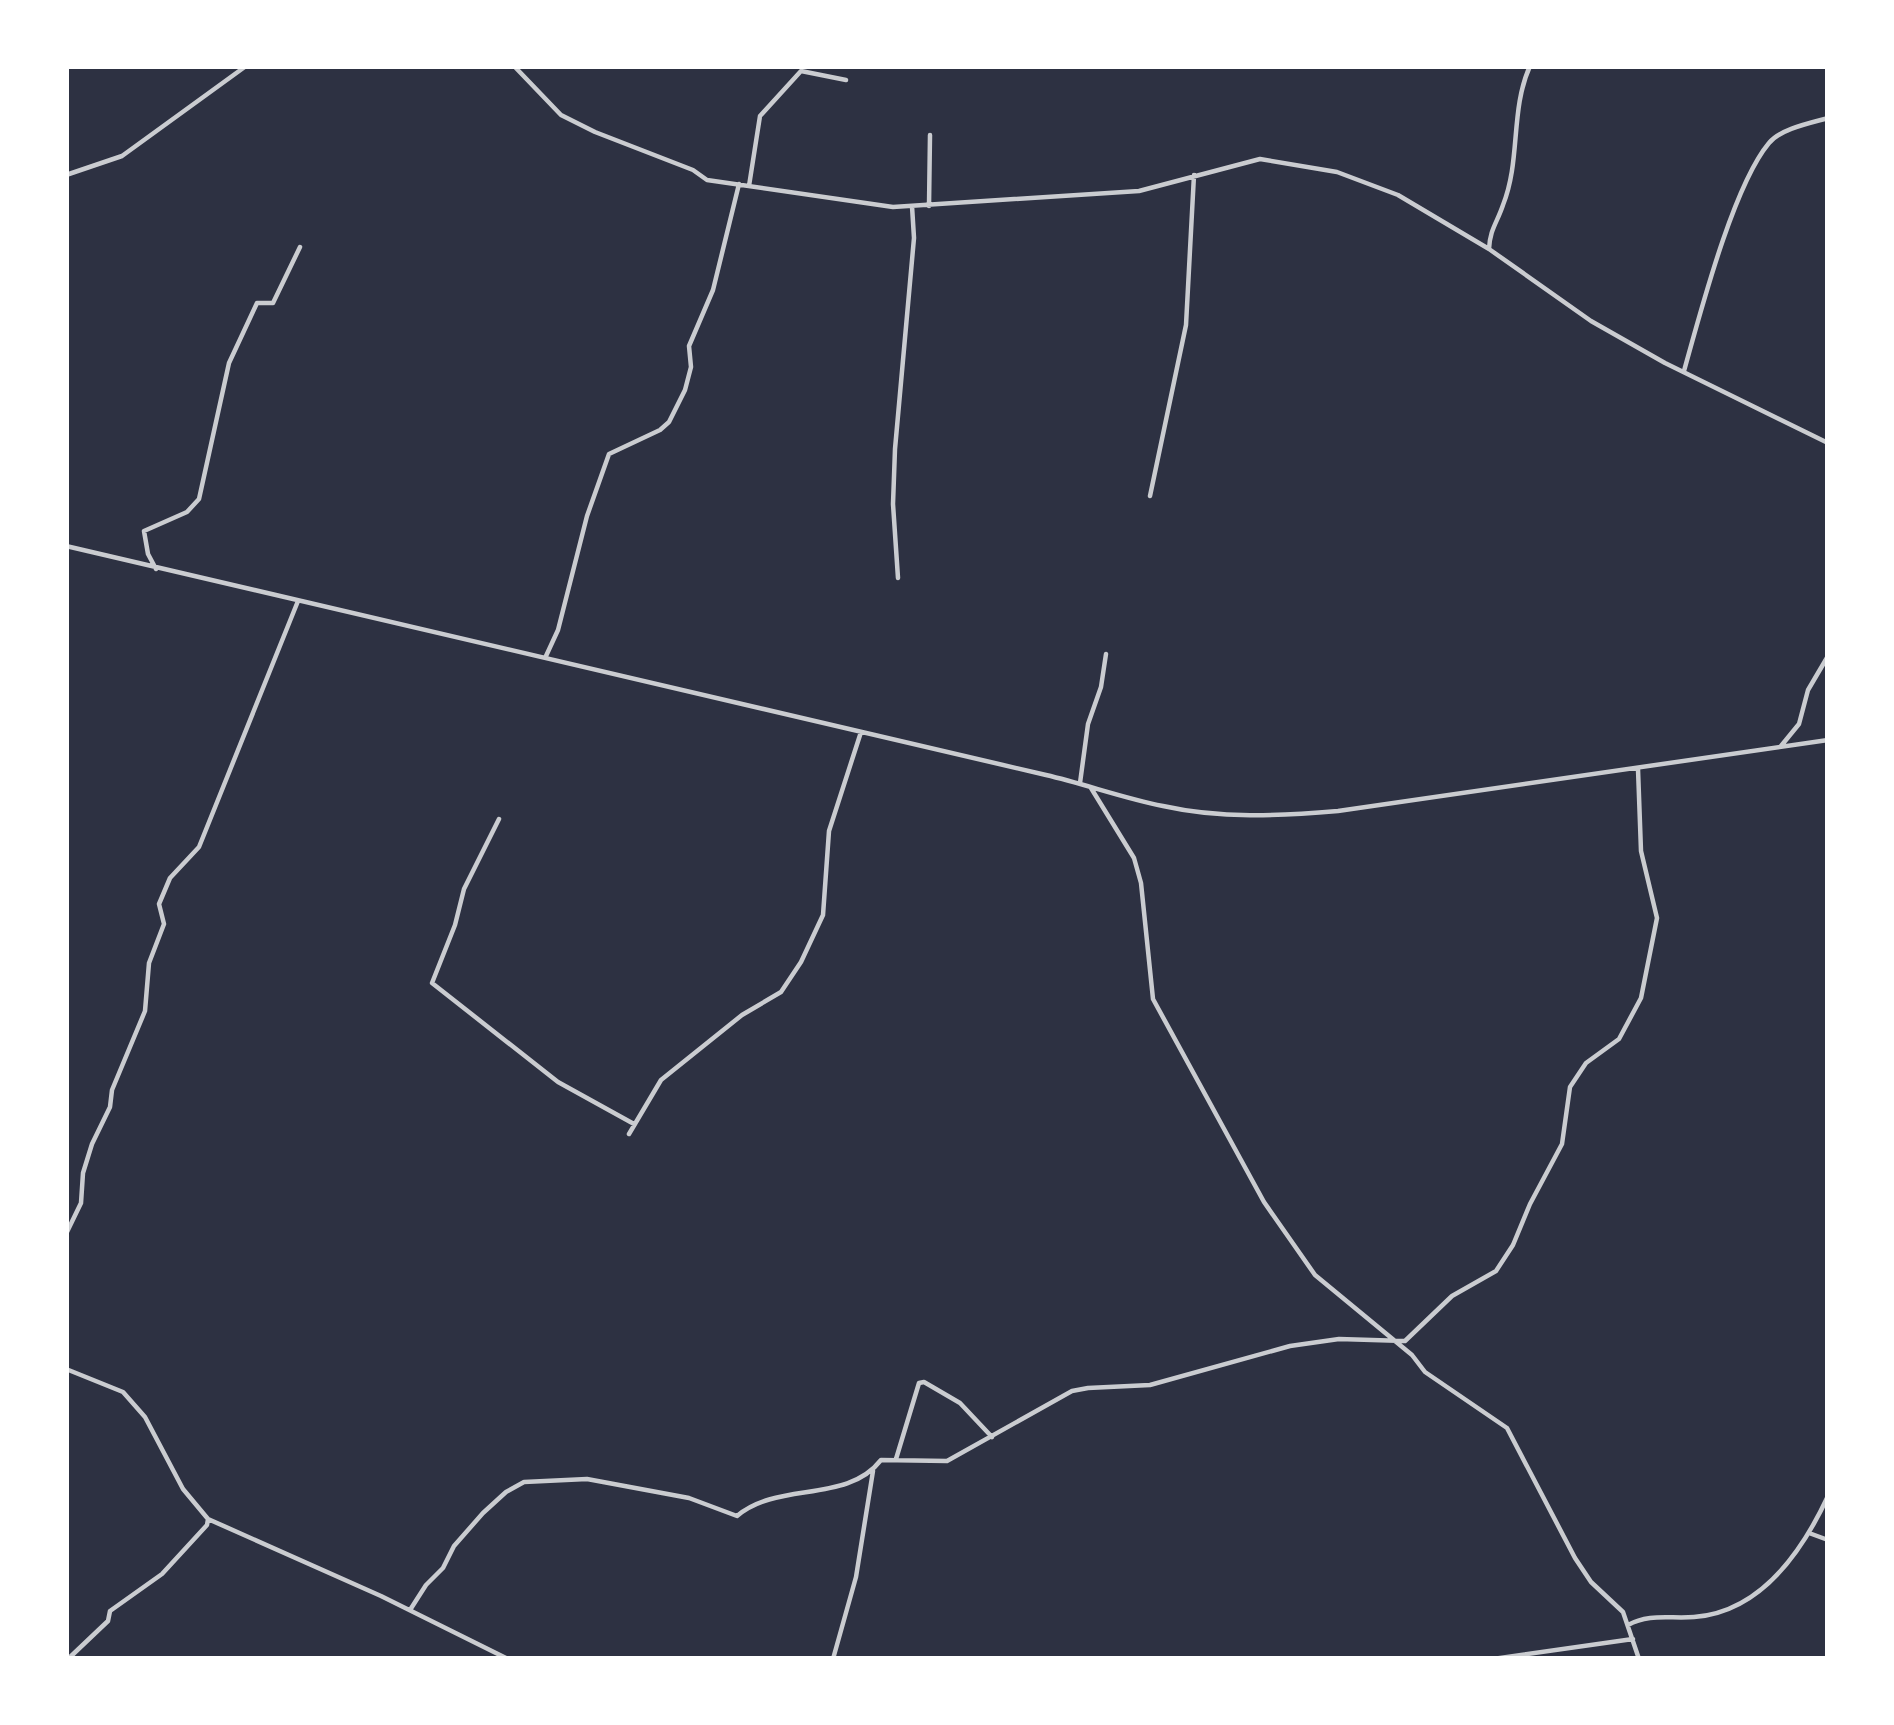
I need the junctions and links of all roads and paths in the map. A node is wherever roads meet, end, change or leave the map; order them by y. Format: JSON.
{"nodes":[{"id":1,"x":245,"y":66,"type":"edge"},
{"id":2,"x":514,"y":66,"type":"edge"},
{"id":3,"x":1530,"y":66,"type":"edge"},
{"id":4,"x":845,"y":80,"type":"dead end"},
{"id":5,"x":1828,"y":118,"type":"edge"},
{"id":6,"x":930,"y":135,"type":"dead end"},
{"id":7,"x":66,"y":175,"type":"edge"},
{"id":8,"x":1194,"y":176,"type":"junction"},
{"id":9,"x":739,"y":184,"type":"junction"},
{"id":10,"x":749,"y":186,"type":"junction"},
{"id":11,"x":912,"y":206,"type":"junction"},
{"id":12,"x":929,"y":206,"type":"junction"},
{"id":13,"x":300,"y":247,"type":"dead end"},
{"id":14,"x":1489,"y":249,"type":"junction"},
{"id":15,"x":1684,"y":371,"type":"junction"},
{"id":16,"x":1828,"y":442,"type":"edge"},
{"id":17,"x":1150,"y":496,"type":"dead end"},
{"id":18,"x":66,"y":546,"type":"edge"},
{"id":19,"x":155,"y":569,"type":"junction"},
{"id":20,"x":898,"y":578,"type":"dead end"},
{"id":21,"x":298,"y":601,"type":"junction"},
{"id":22,"x":1106,"y":654,"type":"dead end"},
{"id":23,"x":546,"y":656,"type":"junction"},
{"id":24,"x":1828,"y":656,"type":"edge"},
{"id":25,"x":861,"y":732,"type":"junction"},
{"id":26,"x":1828,"y":740,"type":"edge"},
{"id":27,"x":1780,"y":746,"type":"junction"},
{"id":28,"x":1638,"y":769,"type":"junction"},
{"id":29,"x":1080,"y":783,"type":"junction"},
{"id":30,"x":1089,"y":785,"type":"junction"},
{"id":31,"x":500,"y":819,"type":"dead end"},
{"id":32,"x":634,"y":1124,"type":"junction"},
{"id":33,"x":628,"y":1134,"type":"dead end"},
{"id":34,"x":66,"y":1234,"type":"edge"},
{"id":35,"x":1395,"y":1342,"type":"junction"},
{"id":36,"x":66,"y":1369,"type":"edge"},
{"id":37,"x":992,"y":1437,"type":"junction"},
{"id":38,"x":896,"y":1459,"type":"junction"},
{"id":39,"x":873,"y":1471,"type":"junction"},
{"id":40,"x":1828,"y":1496,"type":"edge"},
{"id":41,"x":208,"y":1519,"type":"junction"},
{"id":42,"x":1809,"y":1533,"type":"junction"},
{"id":43,"x":1828,"y":1540,"type":"edge"},
{"id":44,"x":410,"y":1610,"type":"junction"},
{"id":45,"x":1628,"y":1625,"type":"junction"},
{"id":46,"x":1633,"y":1639,"type":"junction"},
{"id":47,"x":68,"y":1659,"type":"edge"},
{"id":48,"x":508,"y":1659,"type":"edge"},
{"id":49,"x":832,"y":1659,"type":"edge"},
{"id":50,"x":1492,"y":1659,"type":"edge"},
{"id":51,"x":1639,"y":1659,"type":"edge"}],
"edges":[{"from":1,"to":7,"type":"street"},
{"from":2,"to":9,"type":"street"},
{"from":3,"to":14,"type":"street"},
{"from":4,"to":10,"type":"street"},
{"from":5,"to":15,"type":"street"},
{"from":6,"to":12,"type":"street"},
{"from":8,"to":12,"type":"street"},
{"from":8,"to":14,"type":"street"},
{"from":8,"to":17,"type":"street"},
{"from":9,"to":10,"type":"street"},
{"from":9,"to":23,"type":"street"},
{"from":10,"to":11,"type":"street"},
{"from":11,"to":12,"type":"street"},
{"from":11,"to":20,"type":"street"},
{"from":13,"to":19,"type":"street"},
{"from":14,"to":15,"type":"street"},
{"from":15,"to":16,"type":"street"},
{"from":18,"to":19,"type":"street"},
{"from":19,"to":21,"type":"street"},
{"from":21,"to":23,"type":"street"},
{"from":21,"to":34,"type":"street"},
{"from":22,"to":29,"type":"street"},
{"from":23,"to":25,"type":"street"},
{"from":24,"to":27,"type":"street"},
{"from":25,"to":29,"type":"street"},
{"from":25,"to":32,"type":"street"},
{"from":26,"to":27,"type":"street"},
{"from":27,"to":28,"type":"street"},
{"from":28,"to":30,"type":"street"},
{"from":28,"to":35,"type":"street"},
{"from":29,"to":30,"type":"street"},
{"from":30,"to":35,"type":"street"},
{"from":31,"to":32,"type":"street"},
{"from":32,"to":33,"type":"street"},
{"from":35,"to":37,"type":"street"},
{"from":35,"to":45,"type":"street"},
{"from":36,"to":41,"type":"street"},
{"from":37,"to":38,"type":"street"},
{"from":37,"to":38,"type":"street"},
{"from":38,"to":39,"type":"street"},
{"from":39,"to":44,"type":"street"},
{"from":39,"to":49,"type":"street"},
{"from":40,"to":42,"type":"street"},
{"from":41,"to":44,"type":"street"},
{"from":41,"to":47,"type":"street"},
{"from":42,"to":43,"type":"street"},
{"from":42,"to":45,"type":"street"},
{"from":44,"to":48,"type":"street"},
{"from":45,"to":46,"type":"street"},
{"from":46,"to":50,"type":"street"},
{"from":46,"to":51,"type":"street"}]}
